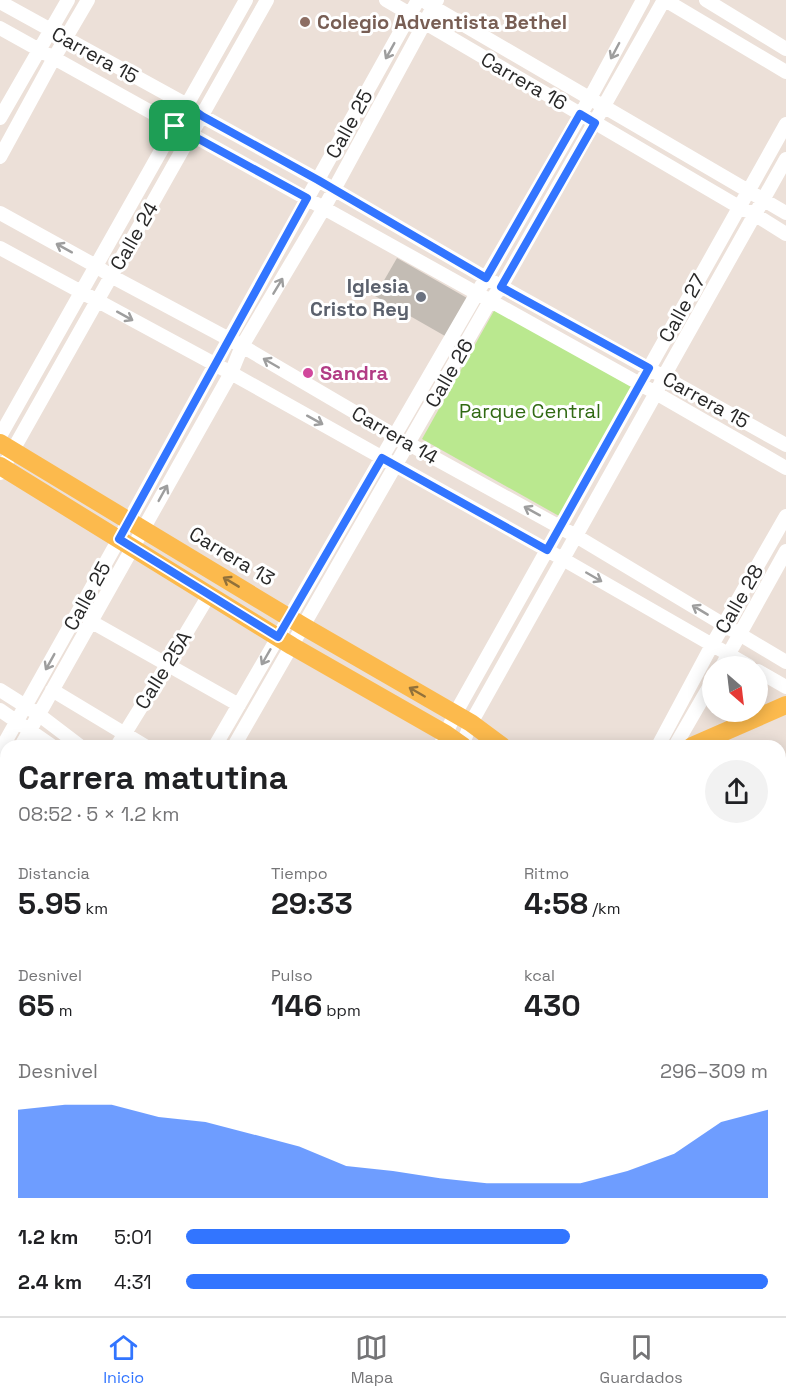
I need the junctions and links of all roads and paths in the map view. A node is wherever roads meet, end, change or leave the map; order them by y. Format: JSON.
{"nodes":[{"id":1,"x":68,"y":0,"type":"edge"},
{"id":2,"x":88,"y":0,"type":"edge"},
{"id":3,"x":246,"y":0,"type":"edge"},
{"id":4,"x":267,"y":0,"type":"edge"},
{"id":5,"x":386,"y":0,"type":"edge"},
{"id":6,"x":643,"y":0,"type":"edge"},
{"id":7,"x":664,"y":0,"type":"edge"},
{"id":8,"x":706,"y":0,"type":"edge"},
{"id":9,"x":0,"y":2,"type":"edge"},
{"id":10,"x":428,"y":2,"type":"edge"},
{"id":11,"x":410,"y":14,"type":"junction"},
{"id":12,"x":424,"y":22,"type":"junction"},
{"id":13,"x":0,"y":28,"type":"edge"},
{"id":14,"x":50,"y":30,"type":"junction"},
{"id":15,"x":66,"y":39,"type":"junction"},
{"id":16,"x":786,"y":49,"type":"edge"},
{"id":17,"x":39,"y":51,"type":"junction"},
{"id":18,"x":54,"y":58,"type":"junction"},
{"id":19,"x":786,"y":72,"type":"edge"},
{"id":20,"x":590,"y":98,"type":"junction"},
{"id":21,"x":187,"y":105,"type":"junction"},
{"id":22,"x":604,"y":106,"type":"junction"},
{"id":23,"x":580,"y":114,"type":"junction"},
{"id":24,"x":202,"y":116,"type":"junction"},
{"id":25,"x":0,"y":118,"type":"edge"},
{"id":26,"x":595,"y":123,"type":"junction"},
{"id":27,"x":786,"y":124,"type":"edge"},
{"id":28,"x":175,"y":126,"type":"junction"},
{"id":29,"x":191,"y":134,"type":"junction"},
{"id":30,"x":0,"y":157,"type":"edge"},
{"id":31,"x":786,"y":159,"type":"edge"},
{"id":32,"x":318,"y":180,"type":"junction"},
{"id":33,"x":334,"y":190,"type":"junction"},
{"id":34,"x":748,"y":191,"type":"junction"},
{"id":35,"x":307,"y":198,"type":"junction"},
{"id":36,"x":764,"y":200,"type":"junction"},
{"id":37,"x":739,"y":207,"type":"junction"},
{"id":38,"x":324,"y":208,"type":"junction"},
{"id":39,"x":0,"y":213,"type":"edge"},
{"id":40,"x":786,"y":213,"type":"edge"},
{"id":41,"x":754,"y":214,"type":"junction"},
{"id":42,"x":786,"y":234,"type":"edge"},
{"id":43,"x":0,"y":248,"type":"edge"},
{"id":44,"x":96,"y":266,"type":"junction"},
{"id":45,"x":111,"y":276,"type":"junction"},
{"id":46,"x":486,"y":278,"type":"junction"},
{"id":47,"x":501,"y":287,"type":"junction"},
{"id":48,"x":81,"y":293,"type":"junction"},
{"id":49,"x":476,"y":294,"type":"junction"},
{"id":50,"x":98,"y":300,"type":"junction"},
{"id":51,"x":490,"y":301,"type":"junction"},
{"id":52,"x":229,"y":339,"type":"junction"},
{"id":53,"x":242,"y":346,"type":"junction"},
{"id":54,"x":215,"y":365,"type":"junction"},
{"id":55,"x":649,"y":368,"type":"junction"},
{"id":56,"x":231,"y":373,"type":"junction"},
{"id":57,"x":664,"y":376,"type":"junction"},
{"id":58,"x":640,"y":384,"type":"junction"},
{"id":59,"x":656,"y":393,"type":"junction"},
{"id":60,"x":395,"y":435,"type":"junction"},
{"id":61,"x":0,"y":436,"type":"edge"},
{"id":62,"x":409,"y":444,"type":"junction"},
{"id":63,"x":786,"y":445,"type":"edge"},
{"id":64,"x":6,"y":447,"type":"edge"},
{"id":65,"x":382,"y":458,"type":"junction"},
{"id":66,"x":396,"y":465,"type":"junction"},
{"id":67,"x":786,"y":468,"type":"edge"},
{"id":68,"x":1,"y":469,"type":"edge"},
{"id":69,"x":786,"y":516,"type":"edge"},
{"id":70,"x":136,"y":525,"type":"junction"},
{"id":71,"x":560,"y":527,"type":"junction"},
{"id":72,"x":576,"y":536,"type":"junction"},
{"id":73,"x":126,"y":543,"type":"junction"},
{"id":74,"x":547,"y":550,"type":"junction"},
{"id":75,"x":786,"y":551,"type":"edge"},
{"id":76,"x":563,"y":559,"type":"junction"},
{"id":77,"x":209,"y":595,"type":"junction"},
{"id":78,"x":90,"y":621,"type":"junction"},
{"id":79,"x":296,"y":622,"type":"junction"},
{"id":80,"x":724,"y":624,"type":"junction"},
{"id":81,"x":740,"y":634,"type":"junction"},
{"id":82,"x":285,"y":642,"type":"junction"},
{"id":83,"x":712,"y":645,"type":"junction"},
{"id":84,"x":722,"y":656,"type":"edge"},
{"id":85,"x":727,"y":656,"type":"edge"},
{"id":86,"x":786,"y":662,"type":"edge"},
{"id":87,"x":167,"y":665,"type":"junction"},
{"id":88,"x":768,"y":677,"type":"edge"},
{"id":89,"x":786,"y":687,"type":"edge"},
{"id":90,"x":0,"y":690,"type":"edge"},
{"id":91,"x":52,"y":690,"type":"junction"},
{"id":92,"x":702,"y":699,"type":"edge"},
{"id":93,"x":239,"y":705,"type":"junction"},
{"id":94,"x":786,"y":705,"type":"edge"},
{"id":95,"x":25,"y":706,"type":"junction"},
{"id":96,"x":0,"y":710,"type":"edge"},
{"id":97,"x":38,"y":714,"type":"junction"},
{"id":98,"x":455,"y":714,"type":"junction"},
{"id":99,"x":17,"y":721,"type":"junction"},
{"id":100,"x":471,"y":723,"type":"junction"},
{"id":101,"x":30,"y":729,"type":"junction"},
{"id":102,"x":124,"y":733,"type":"junction"},
{"id":103,"x":6,"y":740,"type":"edge"},
{"id":104,"x":24,"y":740,"type":"edge"},
{"id":105,"x":44,"y":740,"type":"edge"},
{"id":106,"x":72,"y":740,"type":"edge"},
{"id":107,"x":120,"y":740,"type":"edge"},
{"id":108,"x":135,"y":740,"type":"edge"},
{"id":109,"x":219,"y":740,"type":"edge"},
{"id":110,"x":237,"y":740,"type":"edge"},
{"id":111,"x":443,"y":740,"type":"edge"},
{"id":112,"x":464,"y":740,"type":"edge"},
{"id":113,"x":494,"y":740,"type":"edge"},
{"id":114,"x":661,"y":740,"type":"edge"},
{"id":115,"x":678,"y":740,"type":"edge"},
{"id":116,"x":706,"y":740,"type":"edge"}],
"edges":[{"from":1,"to":14,"type":"street"},
{"from":2,"to":15,"type":"street"},
{"from":3,"to":21,"type":"street","name":"Calle 24"},
{"from":4,"to":24,"type":"street","name":"Calle 24"},
{"from":5,"to":11,"type":"street","name":"Carrera 16"},
{"from":6,"to":20,"type":"street","name":"Calle 26","one_way":true},
{"from":7,"to":19,"type":"street"},
{"from":7,"to":22,"type":"street","name":"Calle 26"},
{"from":8,"to":16,"type":"street"},
{"from":9,"to":14,"type":"street","name":"Carrera 15"},
{"from":10,"to":11,"type":"street","name":"Calle 25"},
{"from":10,"to":12,"type":"street","name":"Calle 25"},
{"from":10,"to":20,"type":"street","name":"Carrera 16"},
{"from":11,"to":12,"type":"street","name":"Carrera 16"},
{"from":11,"to":32,"type":"street","name":"Calle 25","one_way":true},
{"from":12,"to":23,"type":"street","name":"Carrera 16"},
{"from":12,"to":33,"type":"street","name":"Calle 25"},
{"from":13,"to":17,"type":"street","name":"Carrera 15"},
{"from":14,"to":15,"type":"street","name":"Carrera 15"},
{"from":14,"to":17,"type":"street"},
{"from":15,"to":18,"type":"street"},
{"from":15,"to":21,"type":"street","name":"Carrera 15"},
{"from":17,"to":18,"type":"street","name":"Carrera 15"},
{"from":17,"to":25,"type":"street"},
{"from":18,"to":28,"type":"street","name":"Carrera 15"},
{"from":18,"to":30,"type":"street"},
{"from":20,"to":22,"type":"street","name":"Carrera 16"},
{"from":20,"to":23,"type":"street","name":"Calle 26"},
{"from":21,"to":24,"type":"street","name":"Carrera 15"},
{"from":21,"to":28,"type":"street","name":"Calle 24"},
{"from":22,"to":26,"type":"street","name":"Calle 26"},
{"from":22,"to":34,"type":"street","name":"Carrera 16"},
{"from":23,"to":26,"type":"street","name":"Carrera 16"},
{"from":23,"to":46,"type":"street","name":"Calle 26"},
{"from":24,"to":29,"type":"street","name":"Calle 24"},
{"from":24,"to":32,"type":"street","name":"Carrera 15"},
{"from":26,"to":37,"type":"street","name":"Carrera 16"},
{"from":26,"to":47,"type":"street","name":"Calle 26"},
{"from":27,"to":34,"type":"street","name":"Calle 27"},
{"from":28,"to":29,"type":"street","name":"Carrera 15"},
{"from":28,"to":44,"type":"street","name":"Calle 24"},
{"from":29,"to":35,"type":"street","name":"Carrera 15"},
{"from":29,"to":45,"type":"street","name":"Calle 24"},
{"from":31,"to":36,"type":"street","name":"Calle 27"},
{"from":32,"to":33,"type":"street","name":"Carrera 15"},
{"from":32,"to":35,"type":"street","name":"Calle 25"},
{"from":33,"to":38,"type":"street","name":"Calle 25"},
{"from":33,"to":46,"type":"street","name":"Carrera 15"},
{"from":34,"to":36,"type":"street","name":"Carrera 16"},
{"from":34,"to":37,"type":"street","name":"Calle 27"},
{"from":35,"to":38,"type":"street","name":"Carrera 15"},
{"from":35,"to":52,"type":"street","name":"Calle 25"},
{"from":36,"to":40,"type":"street","name":"Carrera 16"},
{"from":36,"to":41,"type":"street","name":"Calle 27"},
{"from":37,"to":41,"type":"street","name":"Carrera 16"},
{"from":37,"to":55,"type":"street","name":"Calle 27"},
{"from":38,"to":49,"type":"street","name":"Carrera 15"},
{"from":53,"to":38,"type":"street","name":"Calle 25","one_way":true},
{"from":44,"to":39,"type":"street","name":"Carrera 14","one_way":true},
{"from":41,"to":42,"type":"street","name":"Carrera 16"},
{"from":41,"to":57,"type":"street","name":"Calle 27"},
{"from":43,"to":48,"type":"street","name":"Carrera 14"},
{"from":44,"to":45,"type":"street","name":"Carrera 14"},
{"from":44,"to":48,"type":"street","name":"Calle 24"},
{"from":45,"to":50,"type":"street","name":"Calle 24"},
{"from":45,"to":52,"type":"street","name":"Carrera 14"},
{"from":46,"to":47,"type":"street","name":"Carrera 15"},
{"from":46,"to":49,"type":"street","name":"Calle 26"},
{"from":47,"to":51,"type":"street","name":"Calle 26"},
{"from":47,"to":55,"type":"street","name":"Carrera 15"},
{"from":48,"to":50,"type":"street","name":"Carrera 14"},
{"from":48,"to":61,"type":"street","name":"Calle 24"},
{"from":49,"to":51,"type":"street","name":"Carrera 15"},
{"from":49,"to":60,"type":"street","name":"Calle 26"},
{"from":50,"to":54,"type":"street","name":"Carrera 14","one_way":true},
{"from":50,"to":64,"type":"street","name":"Calle 24"},
{"from":51,"to":58,"type":"street","name":"Carrera 15"},
{"from":51,"to":62,"type":"street","name":"Calle 26"},
{"from":52,"to":53,"type":"street","name":"Carrera 14"},
{"from":52,"to":54,"type":"street","name":"Calle 25"},
{"from":53,"to":56,"type":"street","name":"Calle 25"},
{"from":60,"to":53,"type":"street","name":"Carrera 14","one_way":true},
{"from":54,"to":56,"type":"street","name":"Carrera 14"},
{"from":54,"to":70,"type":"street","name":"Calle 25"},
{"from":55,"to":57,"type":"street","name":"Carrera 15"},
{"from":55,"to":58,"type":"street","name":"Calle 27"},
{"from":56,"to":65,"type":"street","name":"Carrera 14","one_way":true},
{"from":70,"to":56,"type":"street","name":"Calle 25","one_way":true},
{"from":57,"to":59,"type":"street","name":"Calle 27"},
{"from":57,"to":63,"type":"street","name":"Carrera 15"},
{"from":58,"to":59,"type":"street","name":"Carrera 15"},
{"from":58,"to":71,"type":"street","name":"Calle 27"},
{"from":59,"to":67,"type":"street","name":"Carrera 15"},
{"from":59,"to":72,"type":"street","name":"Calle 27"},
{"from":60,"to":62,"type":"street","name":"Carrera 14"},
{"from":60,"to":65,"type":"street","name":"Calle 26"},
{"from":62,"to":66,"type":"street","name":"Calle 26"},
{"from":71,"to":62,"type":"street","name":"Carrera 14","one_way":true},
{"from":64,"to":68,"type":"street","name":"Calle 24"},
{"from":64,"to":70,"type":"main road","name":"Carrera 13"},
{"from":65,"to":66,"type":"street","name":"Carrera 14"},
{"from":65,"to":79,"type":"street","name":"Calle 26"},
{"from":66,"to":74,"type":"street","name":"Carrera 14"},
{"from":66,"to":79,"type":"street","name":"Calle 26"},
{"from":68,"to":73,"type":"main road"},
{"from":69,"to":80,"type":"street","name":"Calle 28"},
{"from":70,"to":73,"type":"street","name":"Calle 25"},
{"from":79,"to":70,"type":"main road","name":"Carrera 13","one_way":true},
{"from":71,"to":72,"type":"street","name":"Carrera 14"},
{"from":71,"to":74,"type":"street","name":"Calle 27"},
{"from":72,"to":76,"type":"street","name":"Calle 27"},
{"from":80,"to":72,"type":"street","name":"Carrera 14","one_way":true},
{"from":73,"to":77,"type":"main road"},
{"from":73,"to":78,"type":"street","name":"Calle 25"},
{"from":73,"to":95,"type":"street","name":"Calle 25","one_way":true},
{"from":74,"to":76,"type":"street","name":"Carrera 14"},
{"from":74,"to":98,"type":"street","name":"Calle 27"},
{"from":75,"to":81,"type":"street","name":"Calle 28"},
{"from":76,"to":83,"type":"street","name":"Carrera 14","one_way":true},
{"from":76,"to":100,"type":"street","name":"Calle 27"},
{"from":77,"to":82,"type":"main road"},
{"from":77,"to":87,"type":"street","name":"Calle 25A"},
{"from":78,"to":87,"type":"street"},
{"from":78,"to":91,"type":"street","name":"Calle 25"},
{"from":79,"to":82,"type":"street","name":"Calle 26"},
{"from":98,"to":79,"type":"main road","name":"Carrera 13","one_way":true},
{"from":80,"to":81,"type":"street","name":"Carrera 14"},
{"from":80,"to":83,"type":"street","name":"Calle 28"},
{"from":81,"to":85,"type":"street","name":"Calle 28"},
{"from":81,"to":86,"type":"street","name":"Carrera 14"},
{"from":82,"to":93,"type":"street","name":"Calle 26","one_way":true},
{"from":82,"to":110,"type":"street","name":"Calle 26"},
{"from":82,"to":111,"type":"main road"},
{"from":83,"to":84,"type":"street","name":"Carrera 14"},
{"from":83,"to":114,"type":"street","name":"Calle 28"},
{"from":87,"to":93,"type":"street"},
{"from":87,"to":102,"type":"street","name":"Calle 25A"},
{"from":88,"to":89,"type":"street"},
{"from":90,"to":95,"type":"street"},
{"from":91,"to":97,"type":"street","name":"Calle 25"},
{"from":91,"to":102,"type":"street"},
{"from":92,"to":115,"type":"street"},
{"from":93,"to":109,"type":"street","name":"Calle 26"},
{"from":94,"to":116,"type":"main road"},
{"from":95,"to":97,"type":"street"},
{"from":95,"to":99,"type":"street","name":"Calle 25"},
{"from":96,"to":99,"type":"street"},
{"from":97,"to":101,"type":"street","name":"Calle 25"},
{"from":97,"to":106,"type":"street"},
{"from":98,"to":100,"type":"main road","name":"Carrera 13"},
{"from":98,"to":111,"type":"street","name":"Calle 27"},
{"from":99,"to":101,"type":"street"},
{"from":99,"to":103,"type":"street","name":"Calle 25"},
{"from":100,"to":112,"type":"street","name":"Calle 27"},
{"from":100,"to":113,"type":"main road","name":"Carrera 13"},
{"from":101,"to":104,"type":"street","name":"Calle 25"},
{"from":101,"to":105,"type":"street"},
{"from":102,"to":107,"type":"street","name":"Calle 25A"},
{"from":102,"to":108,"type":"street"}]}
